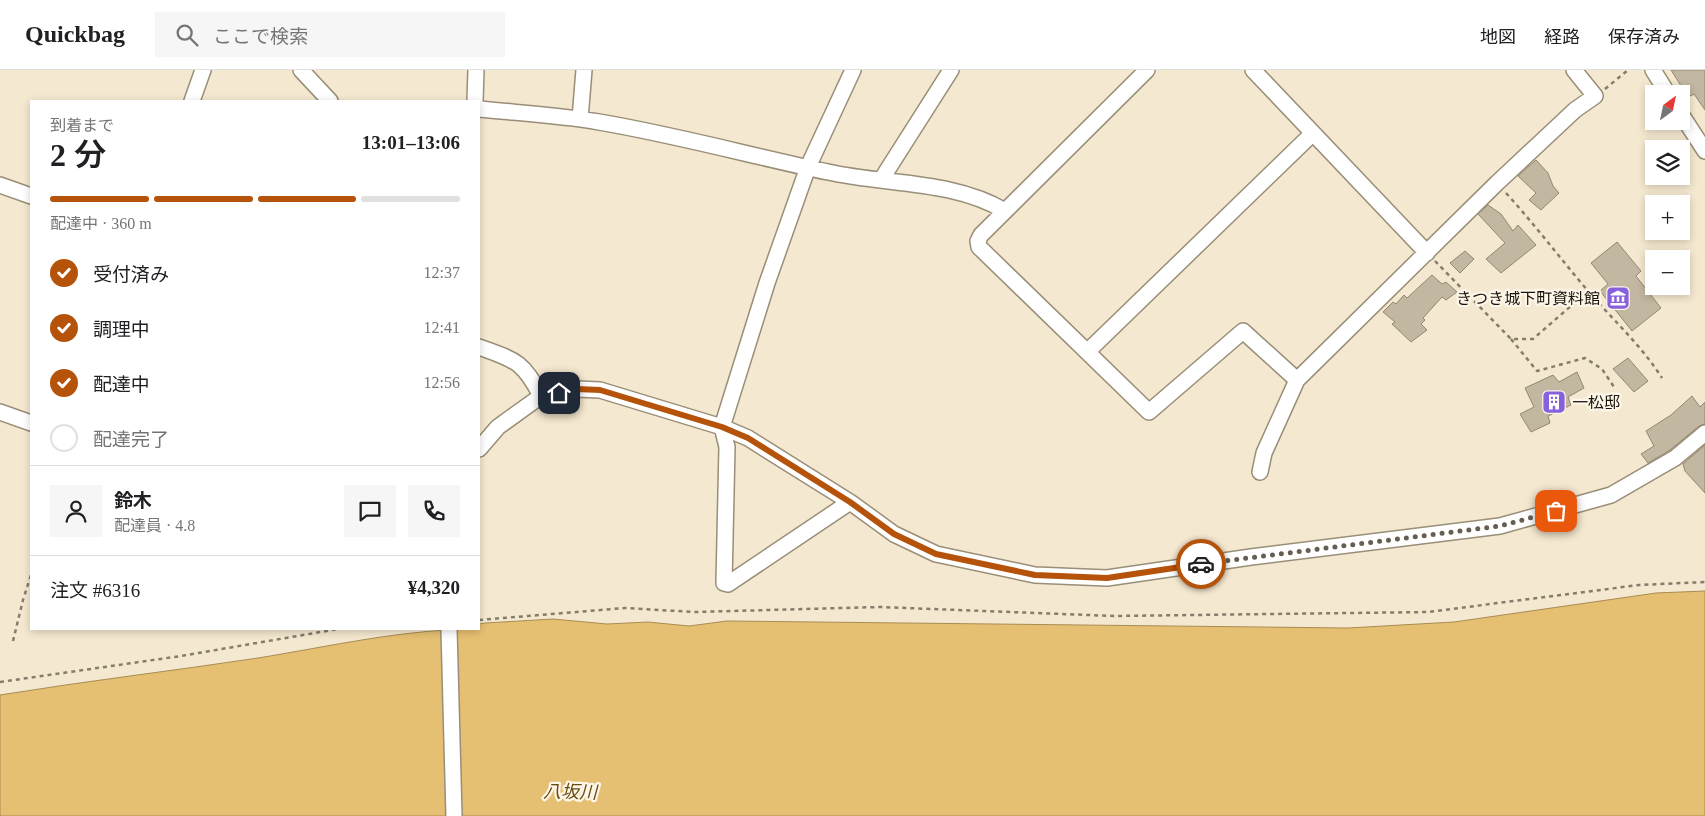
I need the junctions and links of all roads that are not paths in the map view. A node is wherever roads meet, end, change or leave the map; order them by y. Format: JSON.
{"nodes":[{"id":1,"x":203,"y":70,"type":"edge"},
{"id":2,"x":301,"y":70,"type":"edge"},
{"id":3,"x":476,"y":70,"type":"edge"},
{"id":4,"x":584,"y":70,"type":"edge"},
{"id":5,"x":853,"y":70,"type":"edge"},
{"id":6,"x":951,"y":70,"type":"edge"},
{"id":7,"x":1147,"y":70,"type":"edge"},
{"id":8,"x":1574,"y":70,"type":"edge"},
{"id":9,"x":1653,"y":70,"type":"edge"},
{"id":10,"x":1255,"y":71,"type":"edge"},
{"id":11,"x":1662,"y":85,"type":"edge"},
{"id":12,"x":192,"y":100,"type":"edge"},
{"id":13,"x":329,"y":100,"type":"edge"},
{"id":14,"x":476,"y":100,"type":"edge"},
{"id":15,"x":480,"y":109,"type":"edge"},
{"id":16,"x":580,"y":119,"type":"junction"},
{"id":17,"x":1690,"y":128,"type":"edge"},
{"id":18,"x":1312,"y":134,"type":"junction"},
{"id":19,"x":1705,"y":151,"type":"edge"},
{"id":20,"x":808,"y":167,"type":"junction"},
{"id":21,"x":881,"y":180,"type":"junction"},
{"id":22,"x":0,"y":185,"type":"edge"},
{"id":23,"x":30,"y":196,"type":"edge"},
{"id":24,"x":1005,"y":211,"type":"junction"},
{"id":25,"x":1426,"y":253,"type":"junction"},
{"id":26,"x":480,"y":347,"type":"edge"},
{"id":27,"x":1087,"y":352,"type":"junction"},
{"id":28,"x":1297,"y":380,"type":"junction"},
{"id":29,"x":541,"y":396,"type":"junction"},
{"id":30,"x":0,"y":412,"type":"edge"},
{"id":31,"x":30,"y":423,"type":"edge"},
{"id":32,"x":722,"y":427,"type":"junction"},
{"id":33,"x":1705,"y":433,"type":"edge"},
{"id":34,"x":480,"y":448,"type":"edge"},
{"id":35,"x":1260,"y":472,"type":"dead end"},
{"id":36,"x":850,"y":502,"type":"junction"},
{"id":37,"x":449,"y":630,"type":"edge"},
{"id":38,"x":454,"y":816,"type":"edge"}],
"edges":[{"from":1,"to":12,"type":"street"},
{"from":2,"to":13,"type":"street"},
{"from":3,"to":14,"type":"street"},
{"from":4,"to":16,"type":"street"},
{"from":5,"to":20,"type":"street"},
{"from":6,"to":21,"type":"street"},
{"from":7,"to":24,"type":"street"},
{"from":8,"to":25,"type":"street"},
{"from":9,"to":11,"type":"street"},
{"from":10,"to":18,"type":"street"},
{"from":15,"to":16,"type":"street"},
{"from":16,"to":20,"type":"street"},
{"from":17,"to":19,"type":"street"},
{"from":18,"to":25,"type":"street"},
{"from":18,"to":27,"type":"street"},
{"from":20,"to":21,"type":"street"},
{"from":20,"to":32,"type":"street"},
{"from":21,"to":24,"type":"street"},
{"from":22,"to":23,"type":"street"},
{"from":24,"to":27,"type":"street"},
{"from":25,"to":28,"type":"street"},
{"from":26,"to":29,"type":"street"},
{"from":27,"to":28,"type":"street"},
{"from":28,"to":35,"type":"street"},
{"from":29,"to":32,"type":"street"},
{"from":29,"to":34,"type":"street"},
{"from":30,"to":31,"type":"street"},
{"from":32,"to":36,"type":"street"},
{"from":32,"to":36,"type":"street"},
{"from":33,"to":36,"type":"street"},
{"from":37,"to":38,"type":"street"}]}
